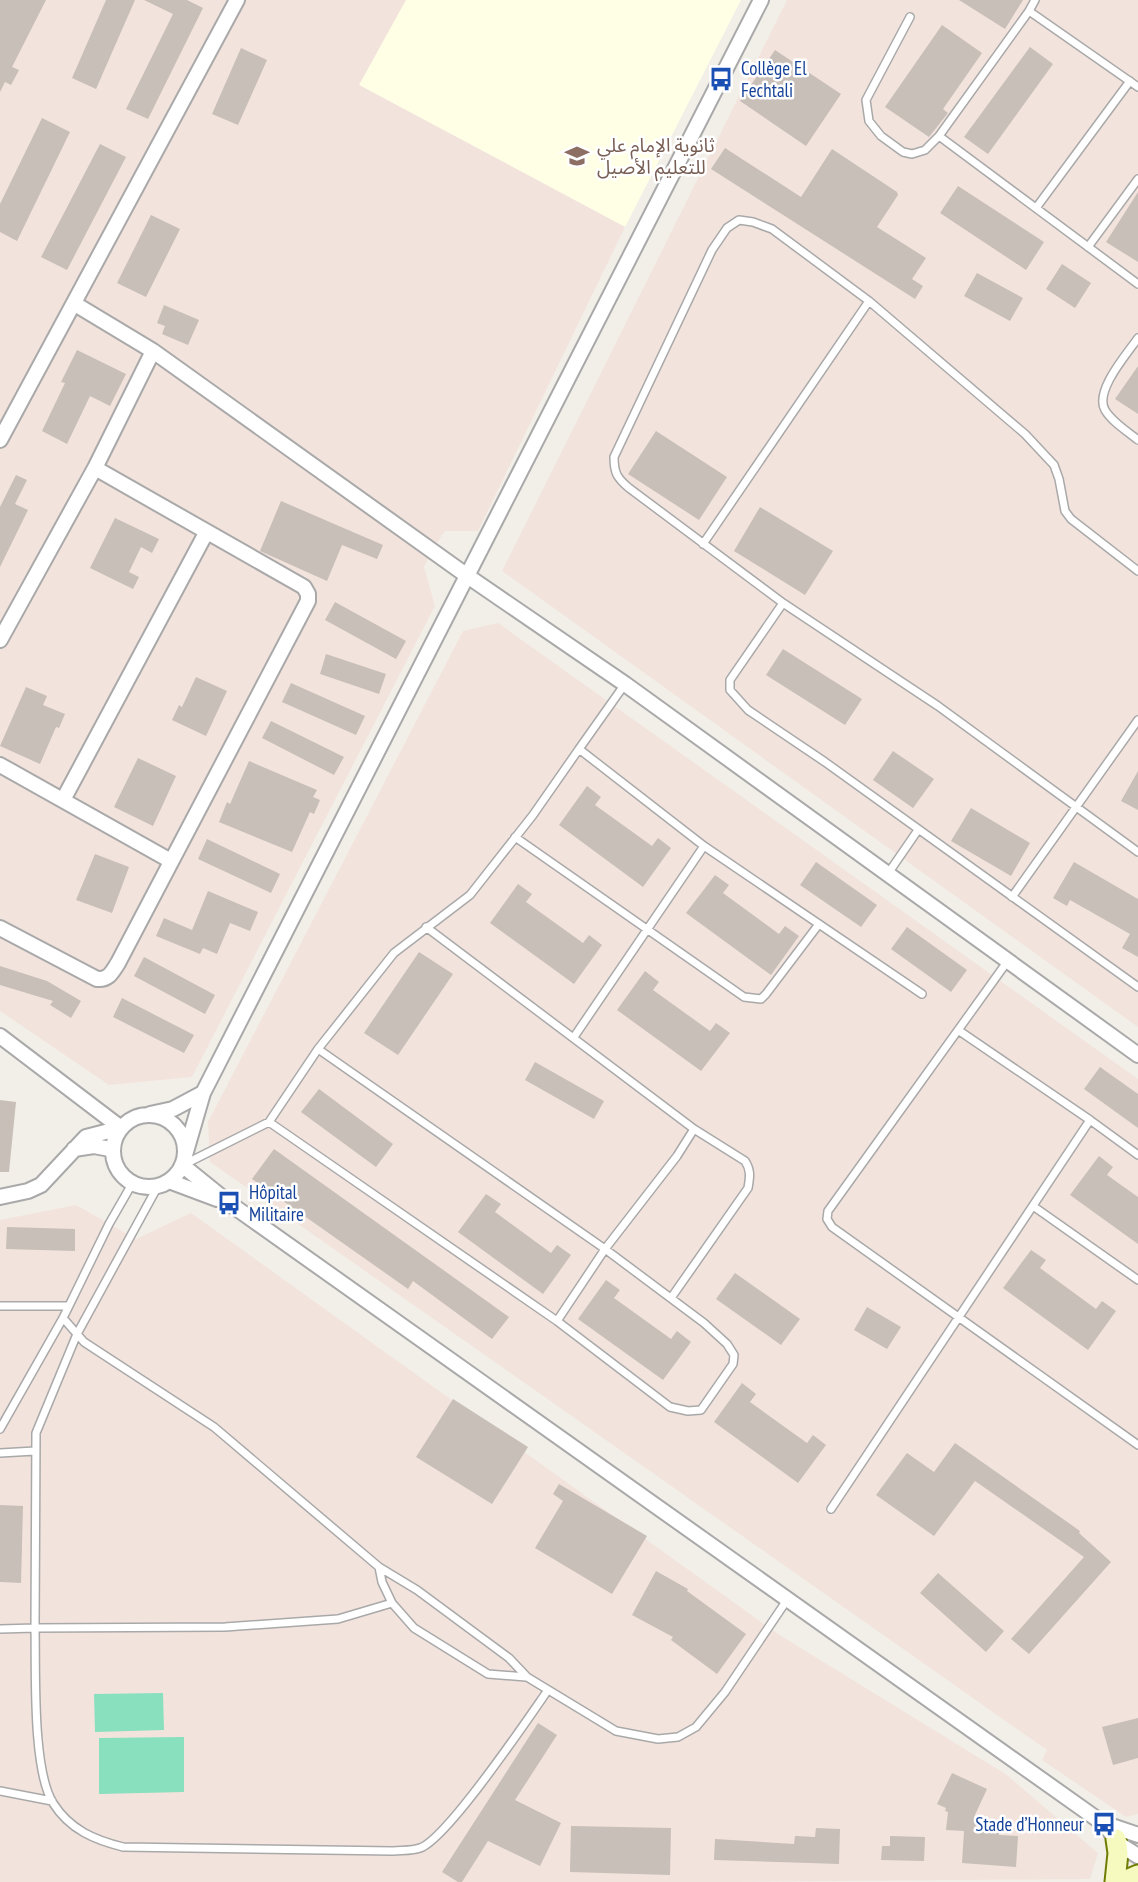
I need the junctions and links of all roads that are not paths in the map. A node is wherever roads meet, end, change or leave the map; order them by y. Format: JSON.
{"nodes":[{"id":1,"x":237,"y":0,"type":"edge"},
{"id":2,"x":761,"y":0,"type":"edge"},
{"id":3,"x":1035,"y":0,"type":"edge"},
{"id":4,"x":1029,"y":11,"type":"junction"},
{"id":5,"x":910,"y":17,"type":"dead end"},
{"id":6,"x":1130,"y":81,"type":"junction"},
{"id":7,"x":1138,"y":87,"type":"edge"},
{"id":8,"x":939,"y":135,"type":"junction"},
{"id":9,"x":1138,"y":179,"type":"edge"},
{"id":10,"x":1036,"y":208,"type":"junction"},
{"id":11,"x":1088,"y":247,"type":"junction"},
{"id":12,"x":1138,"y":284,"type":"edge"},
{"id":13,"x":869,"y":302,"type":"junction"},
{"id":14,"x":75,"y":304,"type":"junction"},
{"id":15,"x":1138,"y":338,"type":"edge"},
{"id":16,"x":153,"y":351,"type":"junction"},
{"id":17,"x":0,"y":440,"type":"edge"},
{"id":18,"x":1138,"y":440,"type":"edge"},
{"id":19,"x":95,"y":468,"type":"junction"},
{"id":20,"x":206,"y":533,"type":"junction"},
{"id":21,"x":703,"y":544,"type":"junction"},
{"id":22,"x":1138,"y":571,"type":"edge"},
{"id":23,"x":466,"y":575,"type":"junction"},
{"id":24,"x":783,"y":603,"type":"junction"},
{"id":25,"x":0,"y":640,"type":"edge"},
{"id":26,"x":625,"y":684,"type":"junction"},
{"id":27,"x":1138,"y":720,"type":"edge"},
{"id":28,"x":579,"y":750,"type":"junction"},
{"id":29,"x":0,"y":765,"type":"edge"},
{"id":30,"x":63,"y":800,"type":"junction"},
{"id":31,"x":1075,"y":807,"type":"junction"},
{"id":32,"x":918,"y":830,"type":"junction"},
{"id":33,"x":515,"y":837,"type":"junction"},
{"id":34,"x":704,"y":846,"type":"junction"},
{"id":35,"x":1138,"y":852,"type":"edge"},
{"id":36,"x":171,"y":861,"type":"junction"},
{"id":37,"x":887,"y":875,"type":"junction"},
{"id":38,"x":1012,"y":897,"type":"junction"},
{"id":39,"x":819,"y":924,"type":"junction"},
{"id":40,"x":426,"y":927,"type":"junction"},
{"id":41,"x":0,"y":928,"type":"edge"},
{"id":42,"x":647,"y":930,"type":"junction"},
{"id":43,"x":1007,"y":962,"type":"junction"},
{"id":44,"x":1138,"y":987,"type":"edge"},
{"id":45,"x":922,"y":994,"type":"dead end"},
{"id":46,"x":958,"y":1030,"type":"junction"},
{"id":47,"x":0,"y":1036,"type":"edge"},
{"id":48,"x":574,"y":1037,"type":"junction"},
{"id":49,"x":318,"y":1049,"type":"junction"},
{"id":50,"x":1138,"y":1055,"type":"edge"},
{"id":51,"x":203,"y":1093,"type":"junction"},
{"id":52,"x":144,"y":1115,"type":"junction"},
{"id":53,"x":1090,"y":1120,"type":"junction"},
{"id":54,"x":269,"y":1122,"type":"junction"},
{"id":55,"x":121,"y":1128,"type":"junction"},
{"id":56,"x":694,"y":1129,"type":"junction"},
{"id":57,"x":74,"y":1149,"type":"junction"},
{"id":58,"x":112,"y":1152,"type":"junction"},
{"id":59,"x":1138,"y":1155,"type":"edge"},
{"id":60,"x":184,"y":1160,"type":"junction"},
{"id":61,"x":132,"y":1184,"type":"junction"},
{"id":62,"x":164,"y":1184,"type":"junction"},
{"id":63,"x":0,"y":1197,"type":"edge"},
{"id":64,"x":229,"y":1203,"type":"junction"},
{"id":65,"x":1033,"y":1206,"type":"junction"},
{"id":66,"x":606,"y":1249,"type":"junction"},
{"id":67,"x":1138,"y":1280,"type":"edge"},
{"id":68,"x":671,"y":1298,"type":"junction"},
{"id":69,"x":0,"y":1306,"type":"edge"},
{"id":70,"x":67,"y":1306,"type":"junction"},
{"id":71,"x":958,"y":1317,"type":"junction"},
{"id":72,"x":63,"y":1318,"type":"junction"},
{"id":73,"x":557,"y":1321,"type":"junction"},
{"id":74,"x":77,"y":1334,"type":"junction"},
{"id":75,"x":0,"y":1429,"type":"edge"},
{"id":76,"x":1138,"y":1445,"type":"edge"},
{"id":77,"x":35,"y":1451,"type":"junction"},
{"id":78,"x":0,"y":1453,"type":"edge"},
{"id":79,"x":831,"y":1509,"type":"dead end"},
{"id":80,"x":379,"y":1567,"type":"junction"},
{"id":81,"x":787,"y":1600,"type":"junction"},
{"id":82,"x":392,"y":1603,"type":"junction"},
{"id":83,"x":35,"y":1628,"type":"junction"},
{"id":84,"x":0,"y":1629,"type":"edge"},
{"id":85,"x":527,"y":1677,"type":"junction"},
{"id":86,"x":548,"y":1690,"type":"junction"},
{"id":87,"x":0,"y":1791,"type":"edge"},
{"id":88,"x":52,"y":1801,"type":"junction"},
{"id":89,"x":1110,"y":1831,"type":"junction"},
{"id":90,"x":1138,"y":1835,"type":"edge"},
{"id":91,"x":1138,"y":1856,"type":"edge"},
{"id":92,"x":1138,"y":1875,"type":"edge"},
{"id":93,"x":1115,"y":1882,"type":"edge"},
{"id":94,"x":1122,"y":1882,"type":"edge"}],
"edges":[{"from":1,"to":14,"type":"street"},
{"from":2,"to":23,"type":"street"},
{"from":3,"to":4,"type":"lane"},
{"from":4,"to":6,"type":"lane"},
{"from":4,"to":8,"type":"lane"},
{"from":5,"to":8,"type":"lane"},
{"from":6,"to":7,"type":"lane"},
{"from":6,"to":10,"type":"lane"},
{"from":8,"to":10,"type":"lane"},
{"from":9,"to":11,"type":"lane"},
{"from":10,"to":11,"type":"lane"},
{"from":11,"to":12,"type":"lane"},
{"from":13,"to":21,"type":"lane"},
{"from":13,"to":21,"type":"lane"},
{"from":13,"to":22,"type":"lane"},
{"from":14,"to":16,"type":"street"},
{"from":14,"to":17,"type":"street"},
{"from":15,"to":18,"type":"lane"},
{"from":16,"to":19,"type":"street"},
{"from":16,"to":23,"type":"street"},
{"from":19,"to":20,"type":"street"},
{"from":19,"to":25,"type":"street"},
{"from":20,"to":30,"type":"street"},
{"from":20,"to":36,"type":"street"},
{"from":21,"to":24,"type":"lane"},
{"from":23,"to":26,"type":"street"},
{"from":23,"to":51,"type":"street"},
{"from":24,"to":31,"type":"lane"},
{"from":24,"to":32,"type":"lane"},
{"from":26,"to":28,"type":"lane"},
{"from":26,"to":37,"type":"street"},
{"from":27,"to":31,"type":"lane"},
{"from":28,"to":33,"type":"lane"},
{"from":28,"to":34,"type":"lane"},
{"from":29,"to":30,"type":"street"},
{"from":30,"to":36,"type":"street"},
{"from":31,"to":35,"type":"lane"},
{"from":31,"to":38,"type":"lane"},
{"from":32,"to":37,"type":"lane"},
{"from":32,"to":38,"type":"lane"},
{"from":33,"to":40,"type":"lane"},
{"from":33,"to":42,"type":"lane"},
{"from":34,"to":39,"type":"lane"},
{"from":34,"to":42,"type":"lane"},
{"from":36,"to":41,"type":"street"},
{"from":37,"to":43,"type":"street"},
{"from":38,"to":44,"type":"lane"},
{"from":39,"to":42,"type":"lane"},
{"from":39,"to":45,"type":"lane"},
{"from":40,"to":48,"type":"lane"},
{"from":40,"to":49,"type":"lane"},
{"from":42,"to":48,"type":"lane"},
{"from":43,"to":46,"type":"lane"},
{"from":43,"to":50,"type":"street"},
{"from":46,"to":53,"type":"lane"},
{"from":46,"to":71,"type":"lane"},
{"from":47,"to":55,"type":"street"},
{"from":48,"to":56,"type":"lane"},
{"from":49,"to":54,"type":"lane"},
{"from":49,"to":66,"type":"lane"},
{"from":51,"to":52,"type":"street"},
{"from":51,"to":60,"type":"street"},
{"from":52,"to":55,"type":"street"},
{"from":52,"to":60,"type":"street"},
{"from":53,"to":59,"type":"lane"},
{"from":53,"to":65,"type":"lane"},
{"from":54,"to":60,"type":"lane"},
{"from":54,"to":73,"type":"lane"},
{"from":55,"to":57,"type":"street"},
{"from":55,"to":58,"type":"street"},
{"from":56,"to":66,"type":"lane"},
{"from":56,"to":68,"type":"lane"},
{"from":57,"to":58,"type":"street"},
{"from":57,"to":63,"type":"street"},
{"from":58,"to":61,"type":"street"},
{"from":60,"to":62,"type":"street"},
{"from":60,"to":64,"type":"street"},
{"from":61,"to":62,"type":"street"},
{"from":61,"to":70,"type":"lane"},
{"from":62,"to":64,"type":"street"},
{"from":62,"to":74,"type":"lane"},
{"from":64,"to":81,"type":"street"},
{"from":65,"to":67,"type":"lane"},
{"from":65,"to":71,"type":"lane"},
{"from":66,"to":68,"type":"lane"},
{"from":66,"to":73,"type":"lane"},
{"from":68,"to":73,"type":"lane"},
{"from":69,"to":70,"type":"lane"},
{"from":70,"to":72,"type":"lane"},
{"from":71,"to":76,"type":"lane"},
{"from":71,"to":79,"type":"lane"},
{"from":72,"to":74,"type":"lane"},
{"from":72,"to":75,"type":"lane"},
{"from":74,"to":77,"type":"lane"},
{"from":74,"to":80,"type":"lane"},
{"from":77,"to":78,"type":"lane"},
{"from":77,"to":83,"type":"lane"},
{"from":80,"to":82,"type":"lane"},
{"from":80,"to":85,"type":"lane"},
{"from":81,"to":86,"type":"lane"},
{"from":81,"to":89,"type":"street"},
{"from":82,"to":83,"type":"lane"},
{"from":82,"to":85,"type":"lane"},
{"from":83,"to":84,"type":"lane"},
{"from":83,"to":88,"type":"lane"},
{"from":85,"to":86,"type":"lane"},
{"from":86,"to":88,"type":"lane"},
{"from":87,"to":88,"type":"lane"},
{"from":89,"to":90,"type":"street"},
{"from":89,"to":91,"type":"street"},
{"from":89,"to":93,"type":"main road"},
{"from":92,"to":94,"type":"main road"}]}
